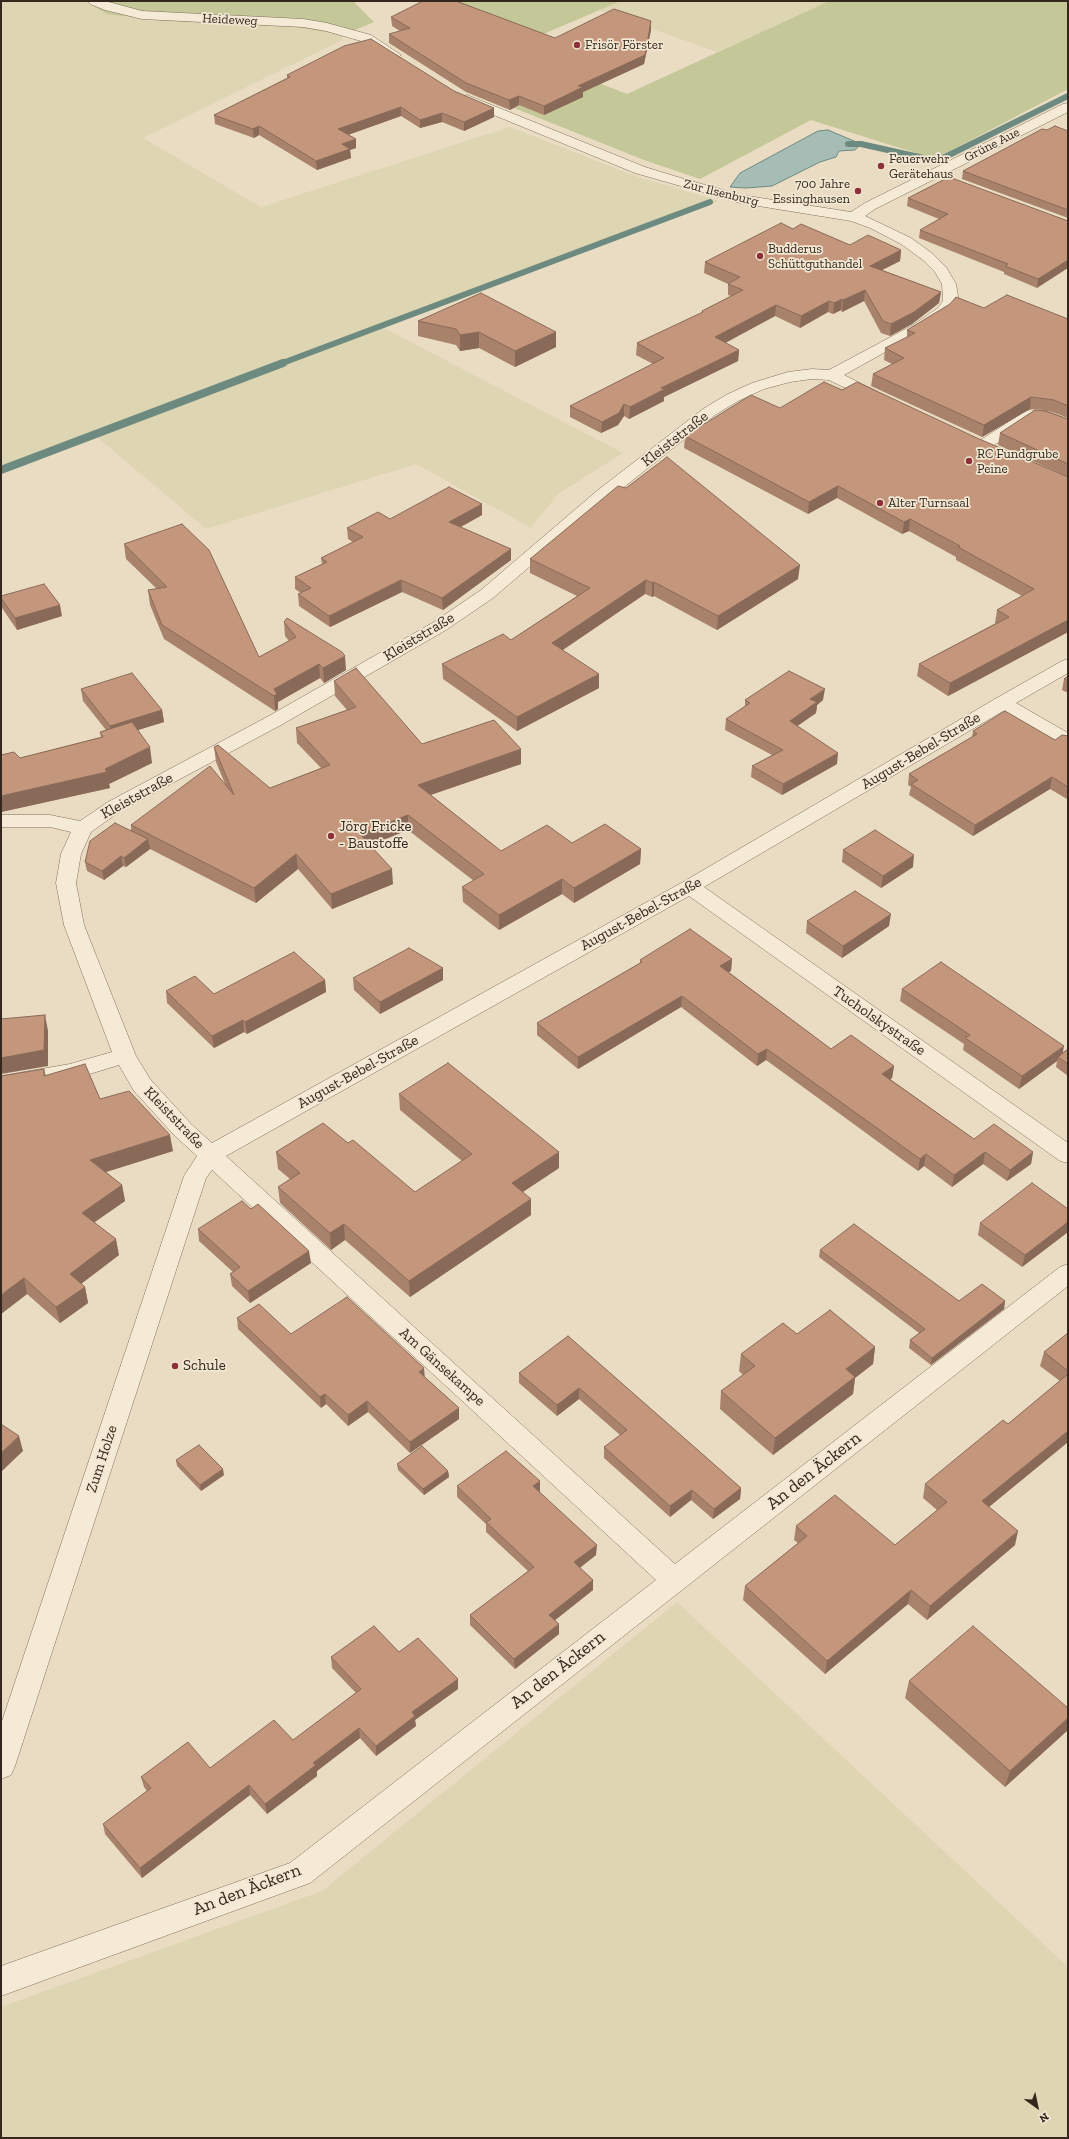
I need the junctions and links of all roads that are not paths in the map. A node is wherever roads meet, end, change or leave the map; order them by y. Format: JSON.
{"nodes":[{"id":1,"x":94,"y":1,"type":"edge"},
{"id":2,"x":410,"y":64,"type":"edge"},
{"id":3,"x":454,"y":92,"type":"edge"},
{"id":4,"x":1068,"y":107,"type":"edge"},
{"id":5,"x":1054,"y":114,"type":"junction"},
{"id":6,"x":1068,"y":118,"type":"edge"},
{"id":7,"x":933,"y":174,"type":"junction"},
{"id":8,"x":948,"y":180,"type":"edge"},
{"id":9,"x":854,"y":217,"type":"junction"},
{"id":10,"x":832,"y":375,"type":"junction"},
{"id":11,"x":894,"y":405,"type":"edge"},
{"id":12,"x":1068,"y":426,"type":"edge"},
{"id":13,"x":1004,"y":456,"type":"edge"},
{"id":14,"x":1068,"y":665,"type":"edge"},
{"id":15,"x":1002,"y":703,"type":"junction"},
{"id":16,"x":1068,"y":741,"type":"edge"},
{"id":17,"x":1,"y":821,"type":"edge"},
{"id":18,"x":83,"y":828,"type":"junction"},
{"id":19,"x":690,"y":887,"type":"junction"},
{"id":20,"x":126,"y":1056,"type":"junction"},
{"id":21,"x":1,"y":1084,"type":"edge"},
{"id":22,"x":210,"y":1155,"type":"junction"},
{"id":23,"x":1068,"y":1155,"type":"edge"},
{"id":24,"x":1068,"y":1273,"type":"edge"},
{"id":25,"x":674,"y":1580,"type":"junction"},
{"id":26,"x":1,"y":1766,"type":"edge"},
{"id":27,"x":1,"y":1981,"type":"edge"}],
"edges":[{"from":1,"to":2,"type":"street","name":"Heideweg"},
{"from":3,"to":9,"type":"street","name":"Zur Ilsenburg"},
{"from":4,"to":5,"type":"street","name":"Grüne Aue"},
{"from":5,"to":6,"type":"street"},
{"from":5,"to":7,"type":"street","name":"Grüne Aue"},
{"from":7,"to":8,"type":"street"},
{"from":7,"to":9,"type":"street","name":"Grüne Aue"},
{"from":9,"to":10,"type":"street","name":"Zur Ilsenburg"},
{"from":10,"to":11,"type":"street","name":"Kleiststraße"},
{"from":10,"to":18,"type":"street","name":"Kleiststraße"},
{"from":12,"to":13,"type":"street"},
{"from":14,"to":15,"type":"street","name":"August-Bebel-Straße"},
{"from":15,"to":16,"type":"street"},
{"from":15,"to":19,"type":"street","name":"August-Bebel-Straße"},
{"from":17,"to":18,"type":"street"},
{"from":18,"to":20,"type":"street","name":"Kleiststraße"},
{"from":19,"to":22,"type":"street","name":"August-Bebel-Straße"},
{"from":19,"to":23,"type":"street","name":"Tucholskystraße"},
{"from":20,"to":21,"type":"street"},
{"from":20,"to":22,"type":"street","name":"Kleiststraße"},
{"from":22,"to":25,"type":"street","name":"Am Gänsekampe"},
{"from":22,"to":26,"type":"street","name":"Zum Holze"},
{"from":24,"to":25,"type":"street","name":"An den Äckern"},
{"from":25,"to":27,"type":"street","name":"An den Äckern"}]}
